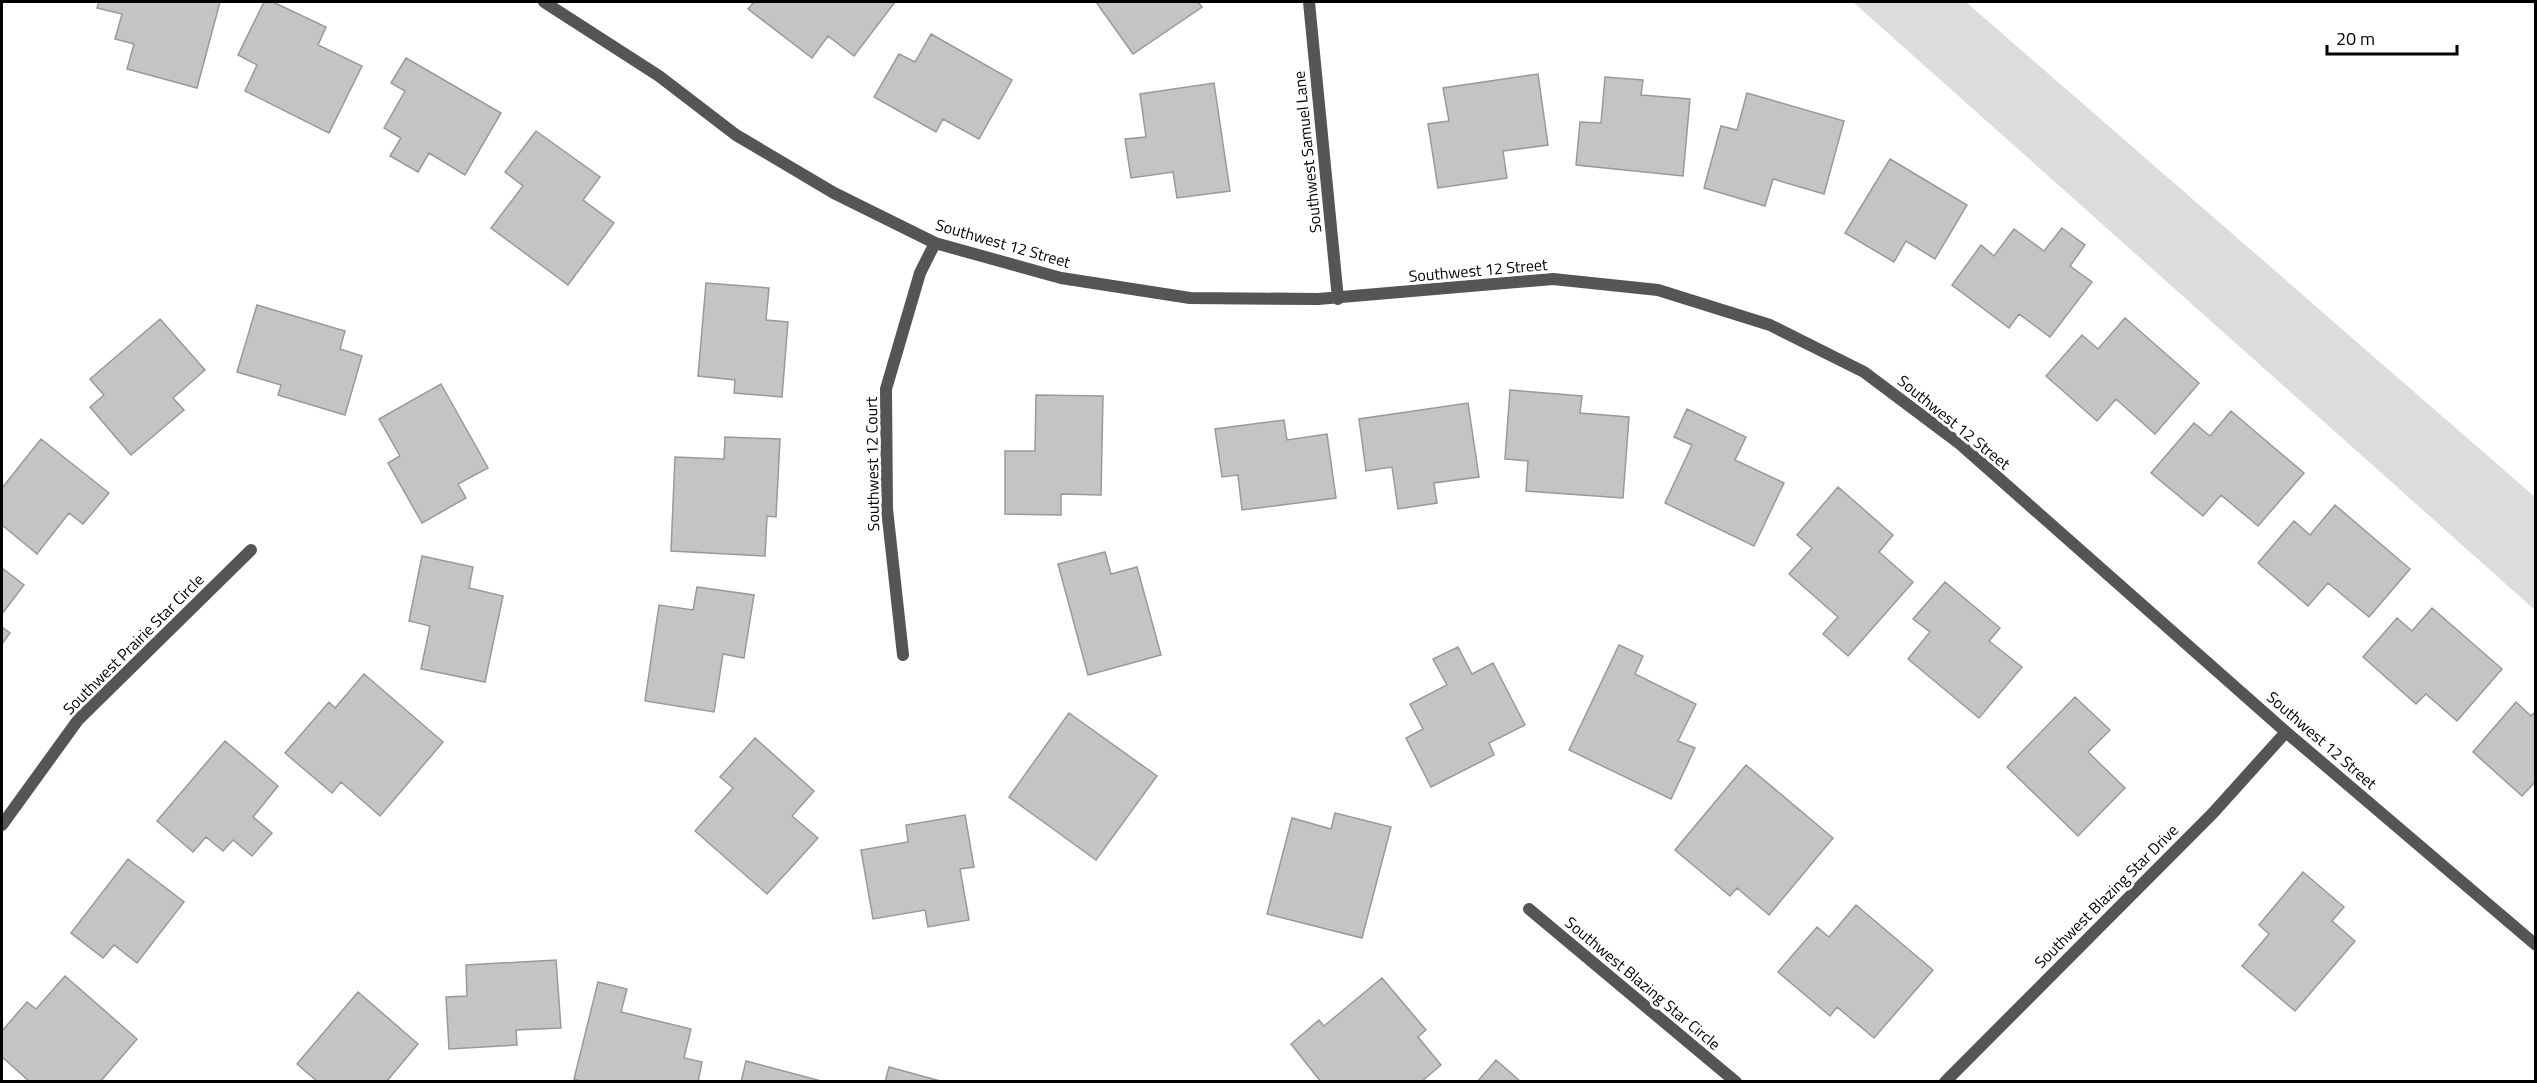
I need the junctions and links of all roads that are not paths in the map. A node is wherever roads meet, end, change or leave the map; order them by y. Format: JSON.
{"nodes":[{"id":1,"x":544,"y":2,"type":"edge"},
{"id":2,"x":1309,"y":2,"type":"edge"},
{"id":3,"x":934,"y":243,"type":"junction"},
{"id":4,"x":1338,"y":299,"type":"junction"},
{"id":5,"x":251,"y":550,"type":"dead end"},
{"id":6,"x":903,"y":656,"type":"dead end"},
{"id":7,"x":2286,"y":732,"type":"junction"},
{"id":8,"x":2,"y":825,"type":"edge"},
{"id":9,"x":1529,"y":909,"type":"dead end"},
{"id":10,"x":2535,"y":945,"type":"edge"},
{"id":11,"x":1736,"y":1082,"type":"edge"},
{"id":12,"x":1945,"y":1082,"type":"edge"}],
"edges":[{"from":1,"to":3,"type":"street","name":"Southwest 12 Street"},
{"from":2,"to":4,"type":"street","name":"Southwest Samuel Lane"},
{"from":3,"to":4,"type":"street","name":"Southwest 12 Street"},
{"from":3,"to":6,"type":"street","name":"Southwest 12 Court"},
{"from":4,"to":7,"type":"street","name":"Southwest 12 Street"},
{"from":5,"to":8,"type":"street","name":"Southwest Prairie Star Circle"},
{"from":7,"to":10,"type":"street","name":"Southwest 12 Street"},
{"from":7,"to":12,"type":"street","name":"Southwest Blazing Star Drive"},
{"from":9,"to":11,"type":"street","name":"Southwest Blazing Star Circle"}]}
